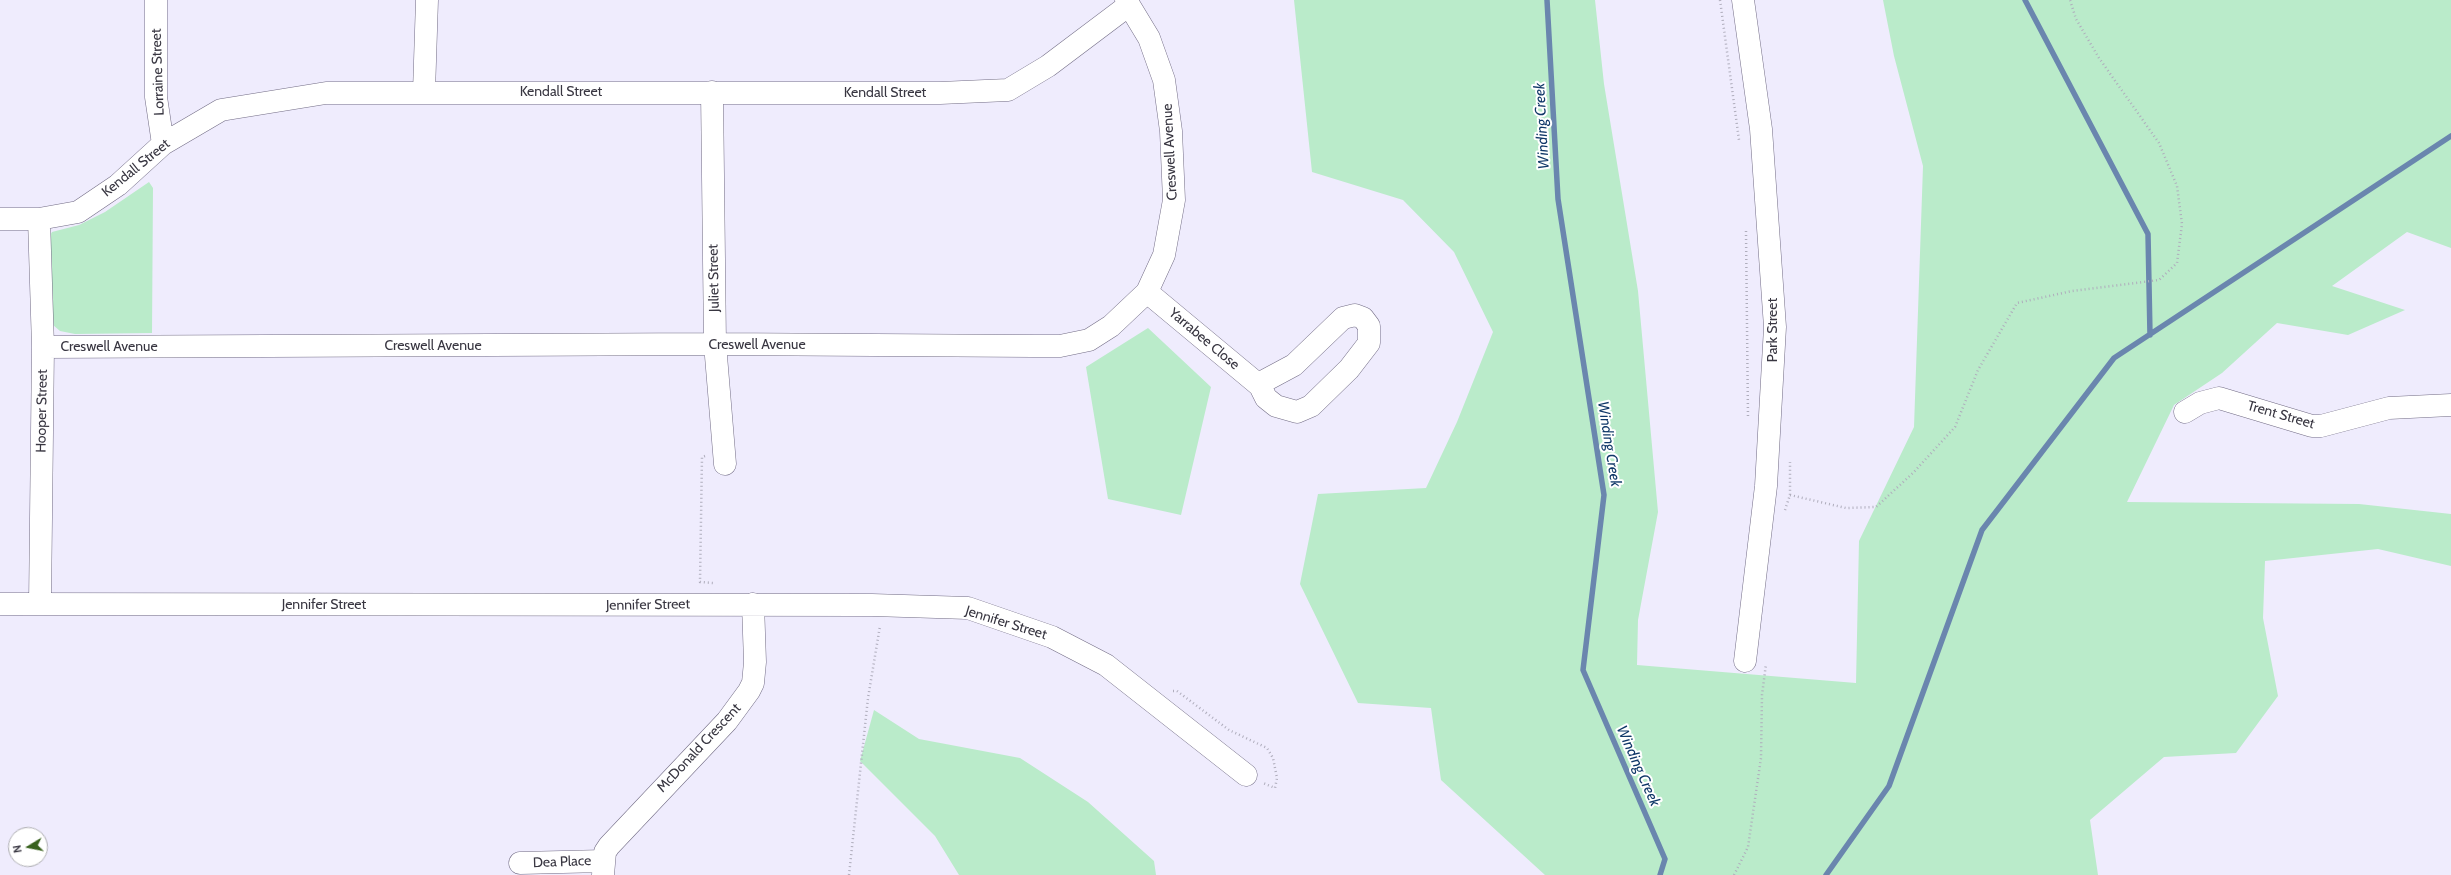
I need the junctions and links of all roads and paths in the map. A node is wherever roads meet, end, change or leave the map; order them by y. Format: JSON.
{"nodes":[{"id":1,"x":156,"y":0,"type":"edge"},
{"id":2,"x":427,"y":0,"type":"edge"},
{"id":3,"x":1720,"y":0,"type":"edge"},
{"id":4,"x":1743,"y":0,"type":"edge"},
{"id":5,"x":2070,"y":0,"type":"edge"},
{"id":6,"x":1128,"y":2,"type":"edge"},
{"id":7,"x":424,"y":92,"type":"junction"},
{"id":8,"x":712,"y":92,"type":"junction"},
{"id":9,"x":163,"y":144,"type":"junction"},
{"id":10,"x":1740,"y":146,"type":"dead end"},
{"id":11,"x":39,"y":218,"type":"junction"},
{"id":12,"x":0,"y":219,"type":"edge"},
{"id":13,"x":1746,"y":223,"type":"dead end"},
{"id":14,"x":1147,"y":292,"type":"junction"},
{"id":15,"x":715,"y":344,"type":"junction"},
{"id":16,"x":43,"y":348,"type":"junction"},
{"id":17,"x":1260,"y":386,"type":"junction"},
{"id":18,"x":2451,"y":405,"type":"edge"},
{"id":19,"x":2185,"y":412,"type":"dead end"},
{"id":20,"x":1748,"y":423,"type":"dead end"},
{"id":21,"x":702,"y":457,"type":"dead end"},
{"id":22,"x":725,"y":464,"type":"dead end"},
{"id":23,"x":1790,"y":495,"type":"dead end"},
{"id":24,"x":1763,"y":508,"type":"junction"},
{"id":25,"x":1786,"y":509,"type":"dead end"},
{"id":26,"x":700,"y":582,"type":"dead end"},
{"id":27,"x":0,"y":604,"type":"edge"},
{"id":28,"x":40,"y":604,"type":"junction"},
{"id":29,"x":753,"y":604,"type":"junction"},
{"id":30,"x":883,"y":605,"type":"junction"},
{"id":31,"x":1745,"y":661,"type":"dead end"},
{"id":32,"x":1767,"y":669,"type":"dead end"},
{"id":33,"x":1246,"y":775,"type":"dead end"},
{"id":34,"x":520,"y":863,"type":"dead end"},
{"id":35,"x":603,"y":868,"type":"edge"},
{"id":36,"x":849,"y":875,"type":"edge"},
{"id":37,"x":1734,"y":875,"type":"edge"}],
"edges":[{"from":1,"to":9,"type":"street","name":"Lorraine Street"},
{"from":2,"to":7,"type":"street"},
{"from":3,"to":10,"type":"path"},
{"from":4,"to":24,"type":"street","name":"Park Street"},
{"from":5,"to":23,"type":"path"},
{"from":6,"to":8,"type":"street","name":"Kendall Street"},
{"from":6,"to":14,"type":"street","name":"Creswell Avenue"},
{"from":7,"to":8,"type":"street","name":"Kendall Street"},
{"from":7,"to":9,"type":"street","name":"Kendall Street"},
{"from":8,"to":15,"type":"street","name":"Juliet Street"},
{"from":9,"to":11,"type":"street","name":"Kendall Street"},
{"from":11,"to":12,"type":"street","name":"Kendall Street"},
{"from":11,"to":16,"type":"street","name":"Hooper Street"},
{"from":13,"to":20,"type":"path"},
{"from":14,"to":15,"type":"street","name":"Creswell Avenue"},
{"from":14,"to":17,"type":"street","name":"Yarrabee Close"},
{"from":15,"to":16,"type":"street","name":"Creswell Avenue"},
{"from":15,"to":22,"type":"street","name":"Juliet Street"},
{"from":16,"to":28,"type":"street","name":"Hooper Street"},
{"from":17,"to":17,"type":"street","name":"Yarrabee Close"},
{"from":18,"to":19,"type":"street","name":"Trent Street"},
{"from":21,"to":26,"type":"path"},
{"from":24,"to":25,"type":"path"},
{"from":24,"to":31,"type":"street","name":"Park Street"},
{"from":27,"to":28,"type":"street","name":"Jennifer Street"},
{"from":28,"to":29,"type":"street","name":"Jennifer Street"},
{"from":29,"to":30,"type":"street","name":"Jennifer Street"},
{"from":29,"to":35,"type":"street","name":"McDonald Crescent"},
{"from":30,"to":33,"type":"street","name":"Jennifer Street"},
{"from":30,"to":36,"type":"path"},
{"from":32,"to":37,"type":"path"},
{"from":34,"to":35,"type":"street","name":"Dea Place"}]}
